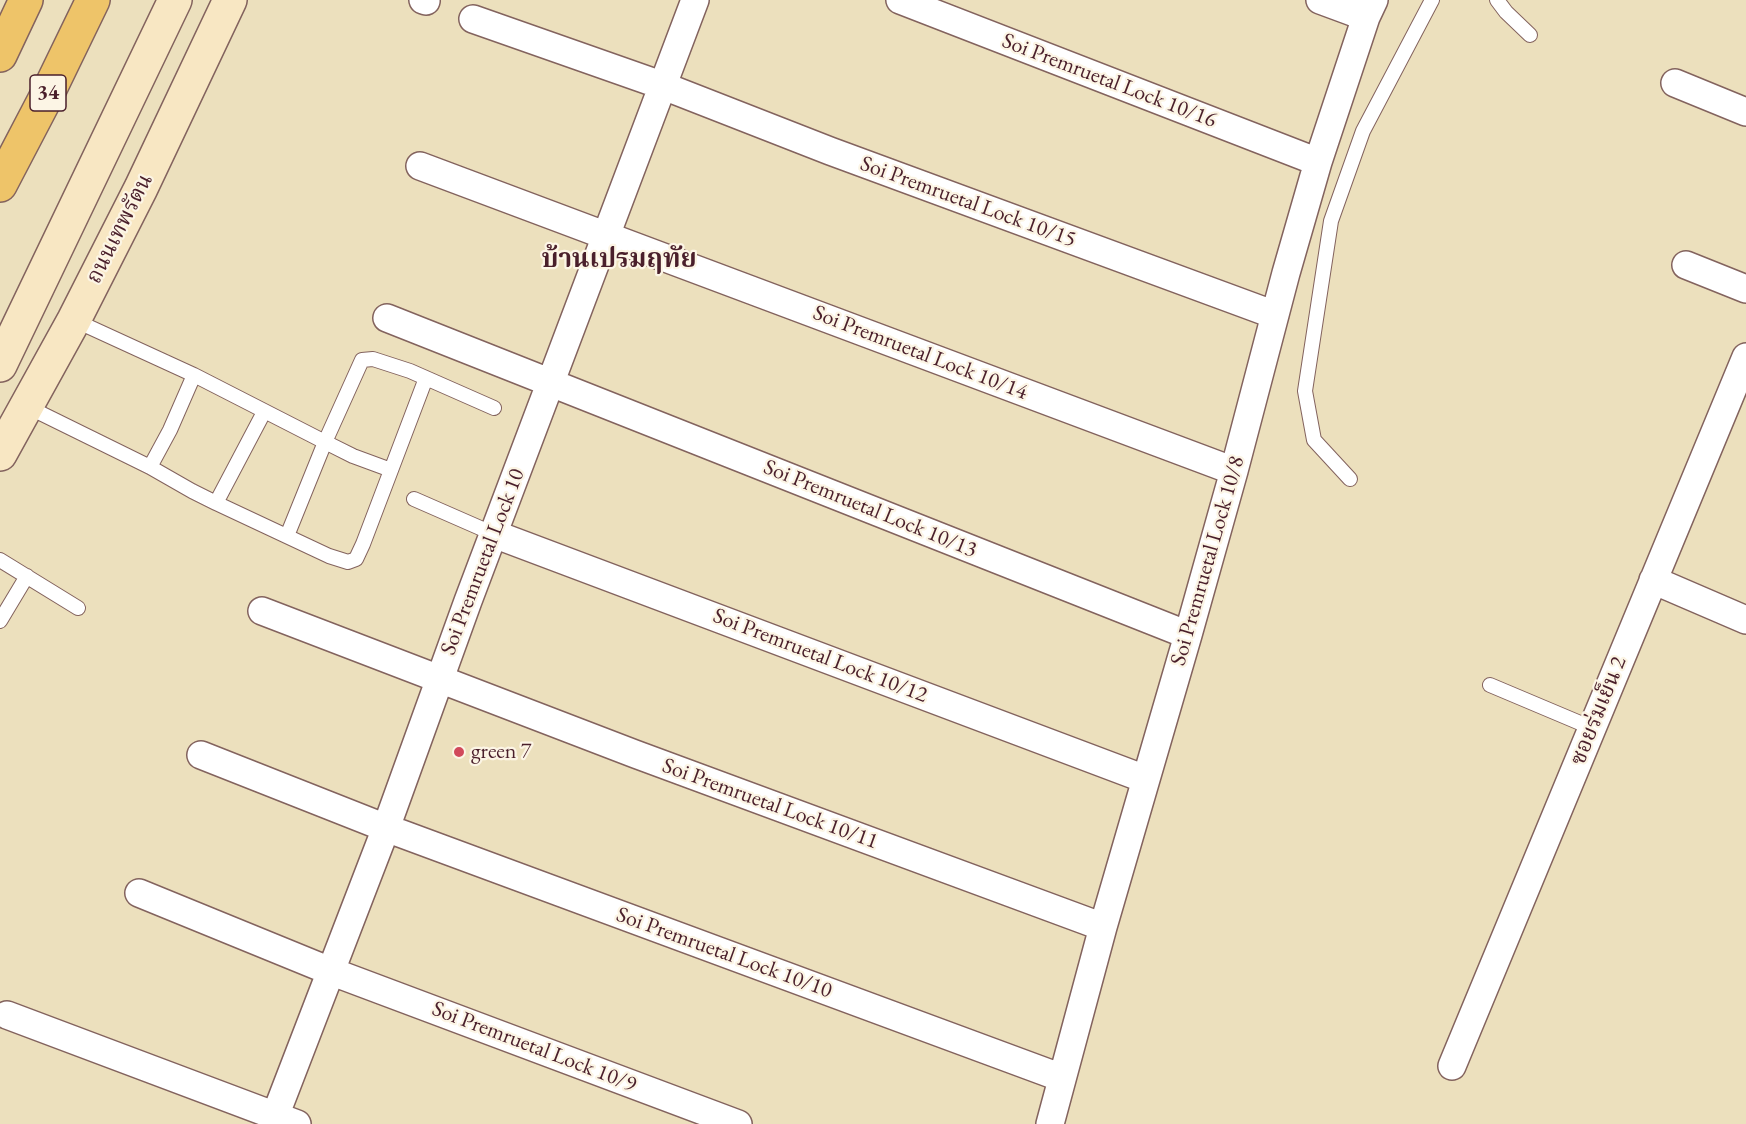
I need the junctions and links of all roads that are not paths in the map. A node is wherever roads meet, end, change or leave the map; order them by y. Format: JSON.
{"nodes":[{"id":1,"x":26,"y":0,"type":"edge"},
{"id":2,"x":74,"y":0,"type":"edge"},
{"id":3,"x":93,"y":0,"type":"edge"},
{"id":4,"x":175,"y":0,"type":"edge"},
{"id":5,"x":231,"y":0,"type":"edge"},
{"id":6,"x":695,"y":0,"type":"edge"},
{"id":7,"x":900,"y":0,"type":"edge"},
{"id":8,"x":1320,"y":0,"type":"edge"},
{"id":9,"x":1431,"y":0,"type":"edge"},
{"id":10,"x":1497,"y":0,"type":"edge"},
{"id":11,"x":1370,"y":9,"type":"edge"},
{"id":12,"x":473,"y":19,"type":"dead end"},
{"id":13,"x":1530,"y":35,"type":"dead end"},
{"id":14,"x":0,"y":55,"type":"edge"},
{"id":15,"x":1675,"y":83,"type":"dead end"},
{"id":16,"x":661,"y":86,"type":"junction"},
{"id":17,"x":1746,"y":112,"type":"edge"},
{"id":18,"x":0,"y":149,"type":"edge"},
{"id":19,"x":1318,"y":162,"type":"junction"},
{"id":20,"x":420,"y":166,"type":"dead end"},
{"id":21,"x":0,"y":186,"type":"edge"},
{"id":22,"x":605,"y":235,"type":"junction"},
{"id":23,"x":1686,"y":265,"type":"dead end"},
{"id":24,"x":1746,"y":289,"type":"edge"},
{"id":25,"x":1275,"y":315,"type":"junction"},
{"id":26,"x":387,"y":318,"type":"dead end"},
{"id":27,"x":74,"y":320,"type":"junction"},
{"id":28,"x":1746,"y":357,"type":"edge"},
{"id":29,"x":0,"y":365,"type":"edge"},
{"id":30,"x":194,"y":375,"type":"junction"},
{"id":31,"x":426,"y":378,"type":"junction"},
{"id":32,"x":551,"y":383,"type":"junction"},
{"id":33,"x":26,"y":406,"type":"junction"},
{"id":34,"x":494,"y":408,"type":"dead end"},
{"id":35,"x":264,"y":412,"type":"junction"},
{"id":36,"x":325,"y":442,"type":"junction"},
{"id":37,"x":0,"y":454,"type":"edge"},
{"id":38,"x":150,"y":467,"type":"junction"},
{"id":39,"x":391,"y":470,"type":"junction"},
{"id":40,"x":1234,"y":471,"type":"junction"},
{"id":41,"x":1350,"y":479,"type":"dead end"},
{"id":42,"x":414,"y":499,"type":"dead end"},
{"id":43,"x":216,"y":503,"type":"junction"},
{"id":44,"x":494,"y":534,"type":"junction"},
{"id":45,"x":287,"y":537,"type":"junction"},
{"id":46,"x":0,"y":560,"type":"edge"},
{"id":47,"x":27,"y":576,"type":"junction"},
{"id":48,"x":1653,"y":580,"type":"junction"},
{"id":49,"x":78,"y":608,"type":"dead end"},
{"id":50,"x":262,"y":611,"type":"dead end"},
{"id":51,"x":1746,"y":620,"type":"edge"},
{"id":52,"x":0,"y":621,"type":"edge"},
{"id":53,"x":1188,"y":636,"type":"junction"},
{"id":54,"x":438,"y":679,"type":"junction"},
{"id":55,"x":1490,"y":685,"type":"dead end"},
{"id":56,"x":1592,"y":728,"type":"junction"},
{"id":57,"x":201,"y":755,"type":"dead end"},
{"id":58,"x":1145,"y":779,"type":"junction"},
{"id":59,"x":386,"y":828,"type":"junction"},
{"id":60,"x":139,"y":893,"type":"dead end"},
{"id":61,"x":1103,"y":927,"type":"junction"},
{"id":62,"x":330,"y":971,"type":"junction"},
{"id":63,"x":7,"y":1015,"type":"dead end"},
{"id":64,"x":1452,"y":1066,"type":"dead end"},
{"id":65,"x":1062,"y":1078,"type":"junction"},
{"id":66,"x":281,"y":1121,"type":"edge"},
{"id":67,"x":738,"y":1124,"type":"edge"},
{"id":68,"x":1050,"y":1124,"type":"edge"}],
"edges":[{"from":1,"to":14,"type":"highway"},
{"from":2,"to":18,"type":"highway"},
{"from":3,"to":21,"type":"highway","number":"34"},
{"from":4,"to":29,"type":"main road"},
{"from":5,"to":27,"type":"main road","name":"ถนนเทพรัตน"},
{"from":6,"to":16,"type":"street","name":"Soi Premruetal Lock 10"},
{"from":7,"to":19,"type":"street","name":"Soi Premruetal Lock 10/16"},
{"from":8,"to":11,"type":"street"},
{"from":9,"to":41,"type":"lane"},
{"from":10,"to":13,"type":"lane"},
{"from":11,"to":19,"type":"street","name":"Soi Premruetal Lock 10/8"},
{"from":12,"to":16,"type":"street","name":"Soi Premruetal Lock 10/15"},
{"from":15,"to":17,"type":"street"},
{"from":16,"to":22,"type":"street","name":"Soi Premruetal Lock 10"},
{"from":16,"to":25,"type":"street","name":"Soi Premruetal Lock 10/15"},
{"from":19,"to":25,"type":"street","name":"Soi Premruetal Lock 10/8"},
{"from":20,"to":22,"type":"street","name":"Soi Premruetal Lock 10/14"},
{"from":22,"to":32,"type":"street","name":"Soi Premruetal Lock 10"},
{"from":22,"to":40,"type":"street","name":"Soi Premruetal Lock 10/14"},
{"from":23,"to":24,"type":"street"},
{"from":25,"to":40,"type":"street","name":"Soi Premruetal Lock 10/8"},
{"from":26,"to":32,"type":"street","name":"Soi Premruetal Lock 10/13"},
{"from":27,"to":30,"type":"lane"},
{"from":27,"to":33,"type":"main road","name":"ถนนเทพรัตน"},
{"from":28,"to":48,"type":"street","name":"ซอยร่มเย็น 2"},
{"from":30,"to":35,"type":"lane"},
{"from":30,"to":38,"type":"lane"},
{"from":31,"to":34,"type":"lane"},
{"from":31,"to":36,"type":"lane"},
{"from":31,"to":39,"type":"lane"},
{"from":32,"to":44,"type":"street","name":"Soi Premruetal Lock 10"},
{"from":32,"to":53,"type":"street","name":"Soi Premruetal Lock 10/13"},
{"from":33,"to":37,"type":"main road","name":"ถนนเทพรัตน"},
{"from":33,"to":38,"type":"lane"},
{"from":35,"to":36,"type":"lane"},
{"from":35,"to":43,"type":"lane"},
{"from":36,"to":39,"type":"lane"},
{"from":36,"to":45,"type":"lane"},
{"from":38,"to":43,"type":"lane"},
{"from":39,"to":45,"type":"lane"},
{"from":40,"to":53,"type":"street","name":"Soi Premruetal Lock 10/8"},
{"from":42,"to":44,"type":"lane"},
{"from":43,"to":45,"type":"lane"},
{"from":44,"to":54,"type":"street","name":"Soi Premruetal Lock 10"},
{"from":44,"to":58,"type":"street","name":"Soi Premruetal Lock 10/12"},
{"from":46,"to":47,"type":"lane"},
{"from":47,"to":49,"type":"lane"},
{"from":47,"to":52,"type":"lane"},
{"from":48,"to":51,"type":"street"},
{"from":48,"to":56,"type":"street","name":"ซอยร่มเย็น 2"},
{"from":50,"to":54,"type":"street","name":"Soi Premruetal Lock 10/11"},
{"from":53,"to":58,"type":"street","name":"Soi Premruetal Lock 10/8"},
{"from":54,"to":59,"type":"street","name":"Soi Premruetal Lock 10"},
{"from":54,"to":61,"type":"street","name":"Soi Premruetal Lock 10/11"},
{"from":55,"to":56,"type":"lane"},
{"from":56,"to":64,"type":"street","name":"ซอยร่มเย็น 2"},
{"from":57,"to":59,"type":"street","name":"Soi Premruetal Lock 10/10"},
{"from":58,"to":61,"type":"street","name":"Soi Premruetal Lock 10/8"},
{"from":59,"to":62,"type":"street","name":"Soi Premruetal Lock 10"},
{"from":59,"to":65,"type":"street","name":"Soi Premruetal Lock 10/10"},
{"from":60,"to":62,"type":"street","name":"Soi Premruetal Lock 10/9"},
{"from":61,"to":65,"type":"street","name":"Soi Premruetal Lock 10/8"},
{"from":62,"to":66,"type":"street","name":"Soi Premruetal Lock 10"},
{"from":62,"to":67,"type":"street","name":"Soi Premruetal Lock 10/9"},
{"from":63,"to":66,"type":"street"},
{"from":65,"to":68,"type":"street","name":"Soi Premruetal Lock 10/8"}]}
